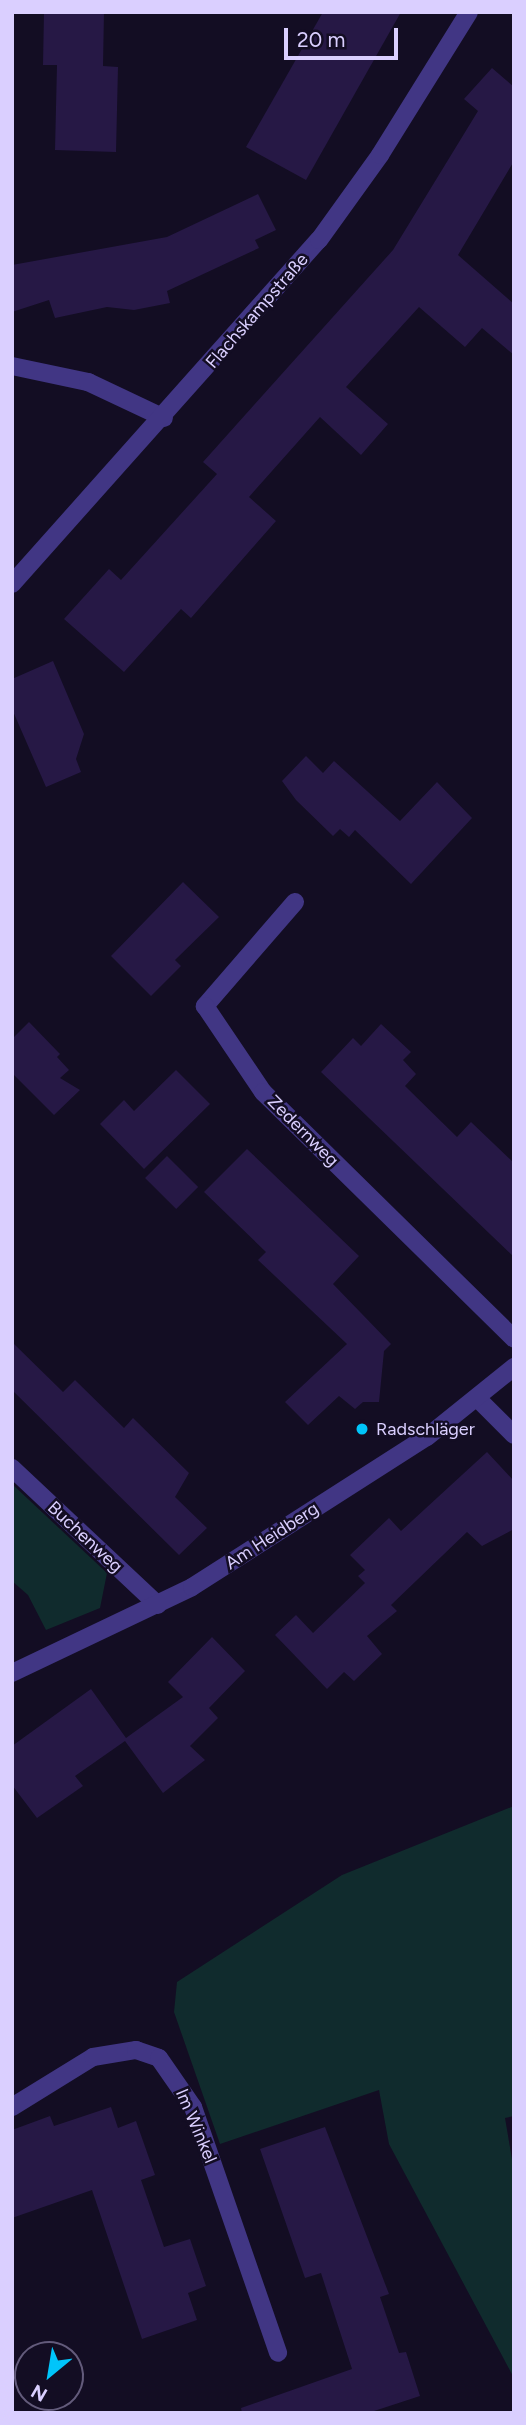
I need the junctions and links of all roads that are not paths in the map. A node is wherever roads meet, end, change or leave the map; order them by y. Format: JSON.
{"nodes":[{"id":1,"x":469,"y":12,"type":"edge"},
{"id":2,"x":12,"y":366,"type":"edge"},
{"id":3,"x":164,"y":418,"type":"junction"},
{"id":4,"x":12,"y":584,"type":"edge"},
{"id":5,"x":295,"y":902,"type":"dead end"},
{"id":6,"x":514,"y":1339,"type":"edge"},
{"id":7,"x":514,"y":1367,"type":"edge"},
{"id":8,"x":479,"y":1400,"type":"junction"},
{"id":9,"x":514,"y":1435,"type":"edge"},
{"id":10,"x":12,"y":1468,"type":"edge"},
{"id":11,"x":158,"y":1605,"type":"junction"},
{"id":12,"x":12,"y":1673,"type":"edge"},
{"id":13,"x":12,"y":2107,"type":"edge"},
{"id":14,"x":278,"y":2353,"type":"dead end"}],
"edges":[{"from":1,"to":3,"type":"street","name":"Flachskampstraße"},
{"from":2,"to":3,"type":"street"},
{"from":3,"to":4,"type":"street","name":"Flachskampstraße"},
{"from":5,"to":6,"type":"street","name":"Zedernweg"},
{"from":7,"to":8,"type":"street","name":"Am Heidberg"},
{"from":8,"to":9,"type":"street"},
{"from":8,"to":11,"type":"street","name":"Am Heidberg"},
{"from":10,"to":11,"type":"street","name":"Buchenweg"},
{"from":11,"to":12,"type":"street","name":"Am Heidberg"},
{"from":13,"to":14,"type":"street","name":"Im Winkel"}]}
